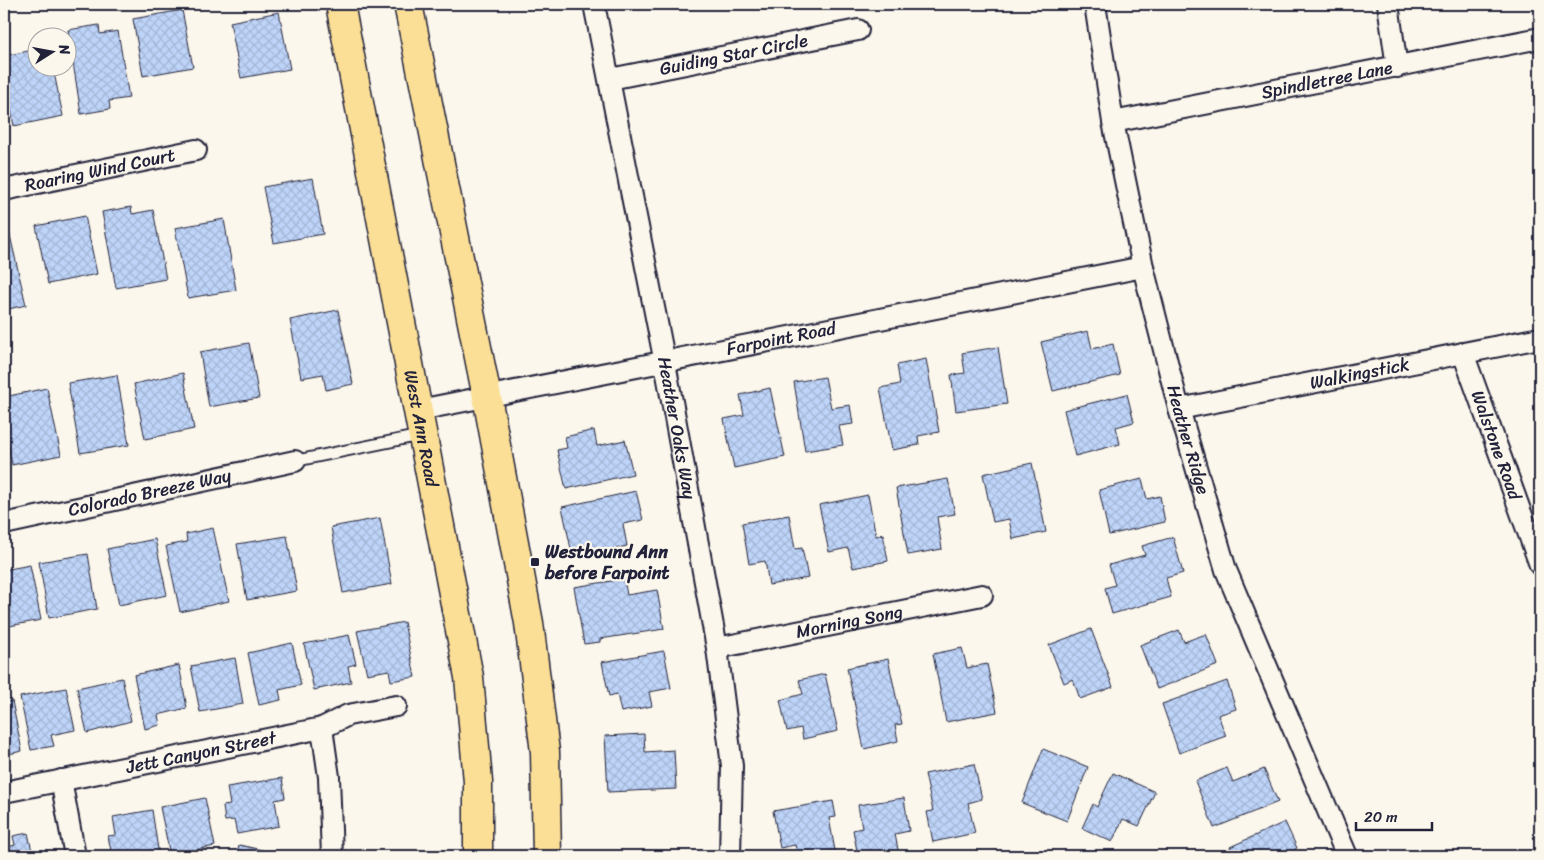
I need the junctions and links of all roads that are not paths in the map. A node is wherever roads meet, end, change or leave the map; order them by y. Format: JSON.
{"nodes":[{"id":1,"x":340,"y":4,"type":"edge"},
{"id":2,"x":408,"y":4,"type":"edge"},
{"id":3,"x":594,"y":4,"type":"edge"},
{"id":4,"x":1095,"y":4,"type":"edge"},
{"id":5,"x":1388,"y":4,"type":"edge"},
{"id":6,"x":858,"y":30,"type":"dead end"},
{"id":7,"x":1540,"y":38,"type":"edge"},
{"id":8,"x":1397,"y":66,"type":"junction"},
{"id":9,"x":610,"y":79,"type":"junction"},
{"id":10,"x":1113,"y":122,"type":"junction"},
{"id":11,"x":196,"y":150,"type":"dead end"},
{"id":12,"x":4,"y":190,"type":"edge"},
{"id":13,"x":1143,"y":267,"type":"junction"},
{"id":14,"x":1540,"y":338,"type":"edge"},
{"id":15,"x":1463,"y":353,"type":"junction"},
{"id":16,"x":665,"y":363,"type":"junction"},
{"id":17,"x":487,"y":397,"type":"junction"},
{"id":18,"x":1179,"y":409,"type":"junction"},
{"id":19,"x":421,"y":422,"type":"junction"},
{"id":20,"x":295,"y":461,"type":"joint"},
{"id":21,"x":4,"y":524,"type":"edge"},
{"id":22,"x":1540,"y":565,"type":"edge"},
{"id":23,"x":982,"y":595,"type":"dead end"},
{"id":24,"x":717,"y":648,"type":"junction"},
{"id":25,"x":396,"y":706,"type":"dead end"},
{"id":26,"x":322,"y":728,"type":"junction"},
{"id":27,"x":61,"y":780,"type":"junction"},
{"id":28,"x":4,"y":792,"type":"edge"},
{"id":29,"x":75,"y":856,"type":"edge"},
{"id":30,"x":332,"y":856,"type":"edge"},
{"id":31,"x":478,"y":856,"type":"edge"},
{"id":32,"x":547,"y":856,"type":"edge"},
{"id":33,"x":730,"y":856,"type":"edge"},
{"id":34,"x":1347,"y":856,"type":"edge"}],
"edges":[{"from":1,"to":19,"type":"main road","name":"West Ann Road"},
{"from":2,"to":17,"type":"main road"},
{"from":3,"to":9,"type":"street","name":"Heather Oaks Way"},
{"from":4,"to":10,"type":"street","name":"Heather Ridge"},
{"from":5,"to":8,"type":"street"},
{"from":6,"to":9,"type":"street","name":"Guiding Star Circle"},
{"from":7,"to":8,"type":"street","name":"Spindletree Lane"},
{"from":8,"to":10,"type":"street","name":"Spindletree Lane"},
{"from":9,"to":16,"type":"street","name":"Heather Oaks Way"},
{"from":10,"to":13,"type":"street","name":"Heather Ridge"},
{"from":11,"to":12,"type":"street","name":"Roaring Wind Court"},
{"from":13,"to":16,"type":"street","name":"Farpoint Road"},
{"from":13,"to":18,"type":"street","name":"Heather Ridge"},
{"from":14,"to":15,"type":"street","name":"Walkingstick"},
{"from":15,"to":18,"type":"street","name":"Walkingstick"},
{"from":15,"to":22,"type":"street","name":"Walstone Road"},
{"from":16,"to":17,"type":"street","name":"Farpoint Road"},
{"from":16,"to":24,"type":"street","name":"Heather Oaks Way"},
{"from":17,"to":19,"type":"street","name":"Farpoint Road"},
{"from":17,"to":32,"type":"main road"},
{"from":18,"to":34,"type":"street","name":"Heather Ridge"},
{"from":19,"to":20,"type":"lane"},
{"from":19,"to":31,"type":"main road","name":"West Ann Road"},
{"from":20,"to":21,"type":"street","name":"Colorado Breeze Way"},
{"from":23,"to":24,"type":"street","name":"Morning Song"},
{"from":24,"to":33,"type":"street","name":"Heather Oaks Way"},
{"from":25,"to":26,"type":"street","name":"Jett Canyon Street"},
{"from":26,"to":27,"type":"street","name":"Jett Canyon Street"},
{"from":26,"to":30,"type":"street"},
{"from":27,"to":28,"type":"street","name":"Jett Canyon Street"},
{"from":27,"to":29,"type":"street"}]}
